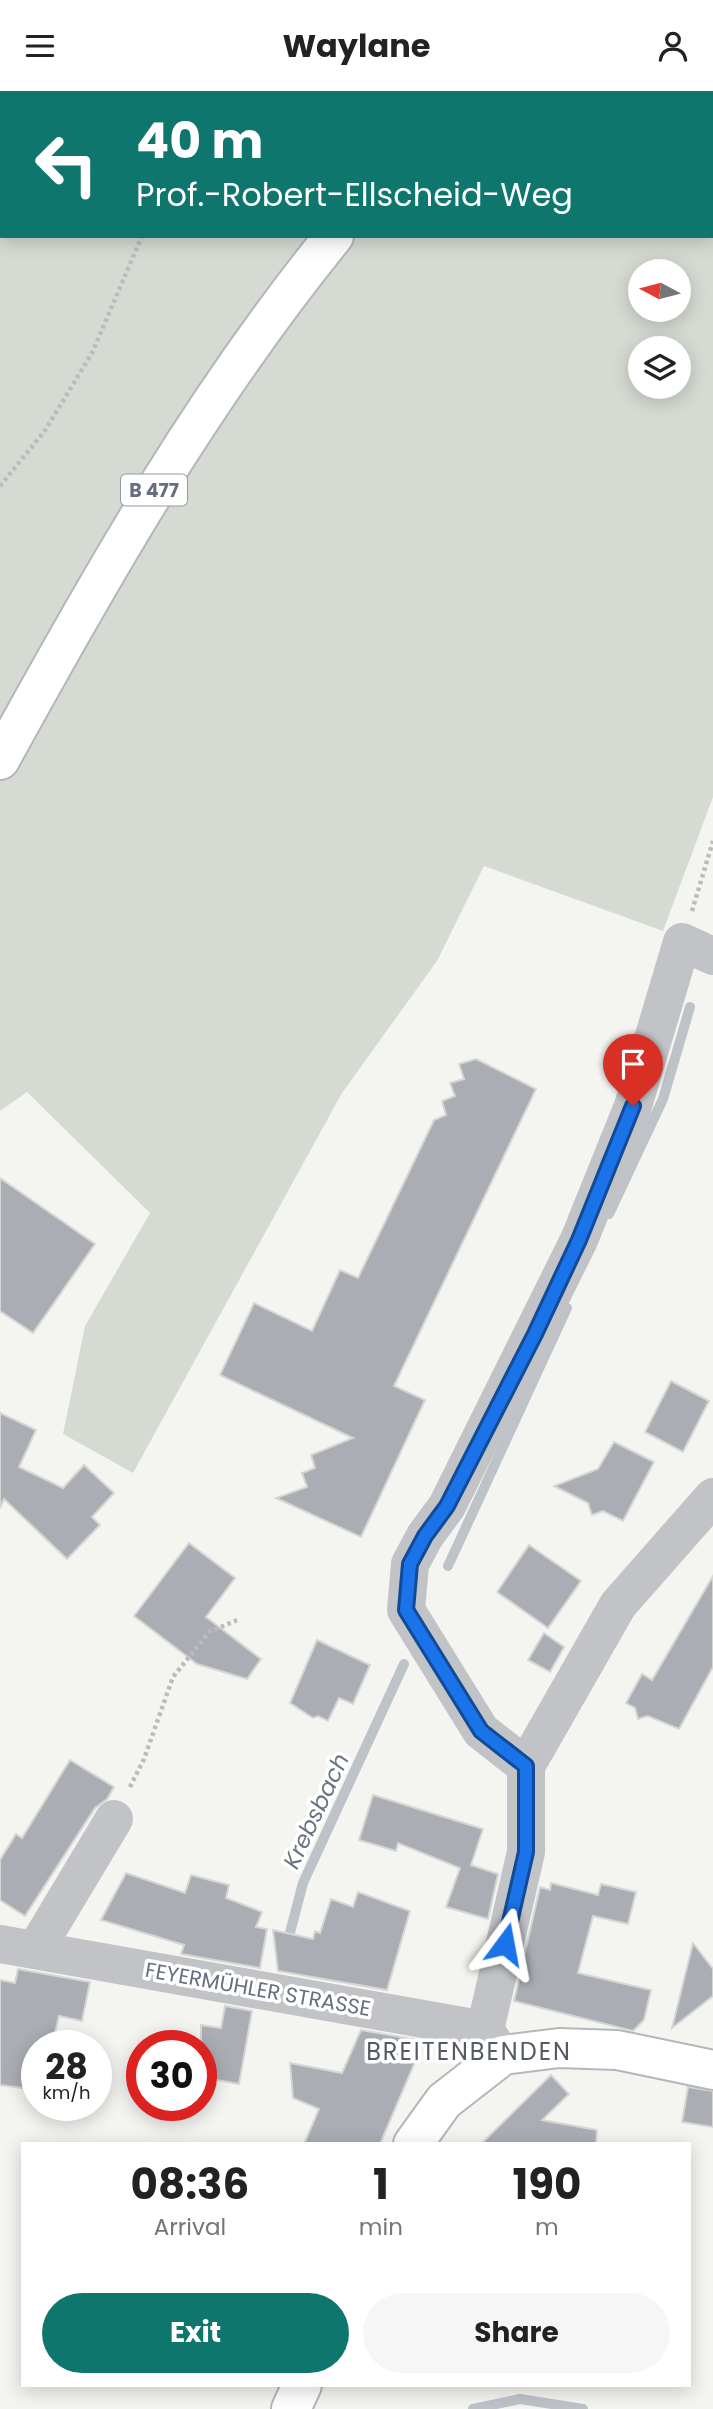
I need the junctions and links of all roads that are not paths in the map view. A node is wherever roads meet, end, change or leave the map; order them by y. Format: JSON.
{"nodes":[{"id":1,"x":332,"y":238,"type":"edge"},
{"id":2,"x":0,"y":761,"type":"edge"},
{"id":3,"x":698,"y":949,"type":"edge"},
{"id":4,"x":713,"y":1497,"type":"edge"},
{"id":5,"x":526,"y":1766,"type":"junction"},
{"id":6,"x":114,"y":1819,"type":"road end"},
{"id":7,"x":18,"y":1946,"type":"edge"},
{"id":8,"x":494,"y":2043,"type":"junction"},
{"id":9,"x":713,"y":2070,"type":"edge"},
{"id":10,"x":415,"y":2142,"type":"edge"},
{"id":11,"x":301,"y":2387,"type":"edge"},
{"id":12,"x":291,"y":2409,"type":"edge"}],
"edges":[{"from":1,"to":2,"type":"main road","number":"B 477"},
{"from":3,"to":5,"type":"street"},
{"from":4,"to":5,"type":"street"},
{"from":5,"to":8,"type":"street"},
{"from":6,"to":7,"type":"street"},
{"from":7,"to":8,"type":"street","name":"FEYERMÜHLER STRASSE"},
{"from":8,"to":9,"type":"main road"},
{"from":8,"to":10,"type":"main road"},
{"from":11,"to":12,"type":"main road"}]}
